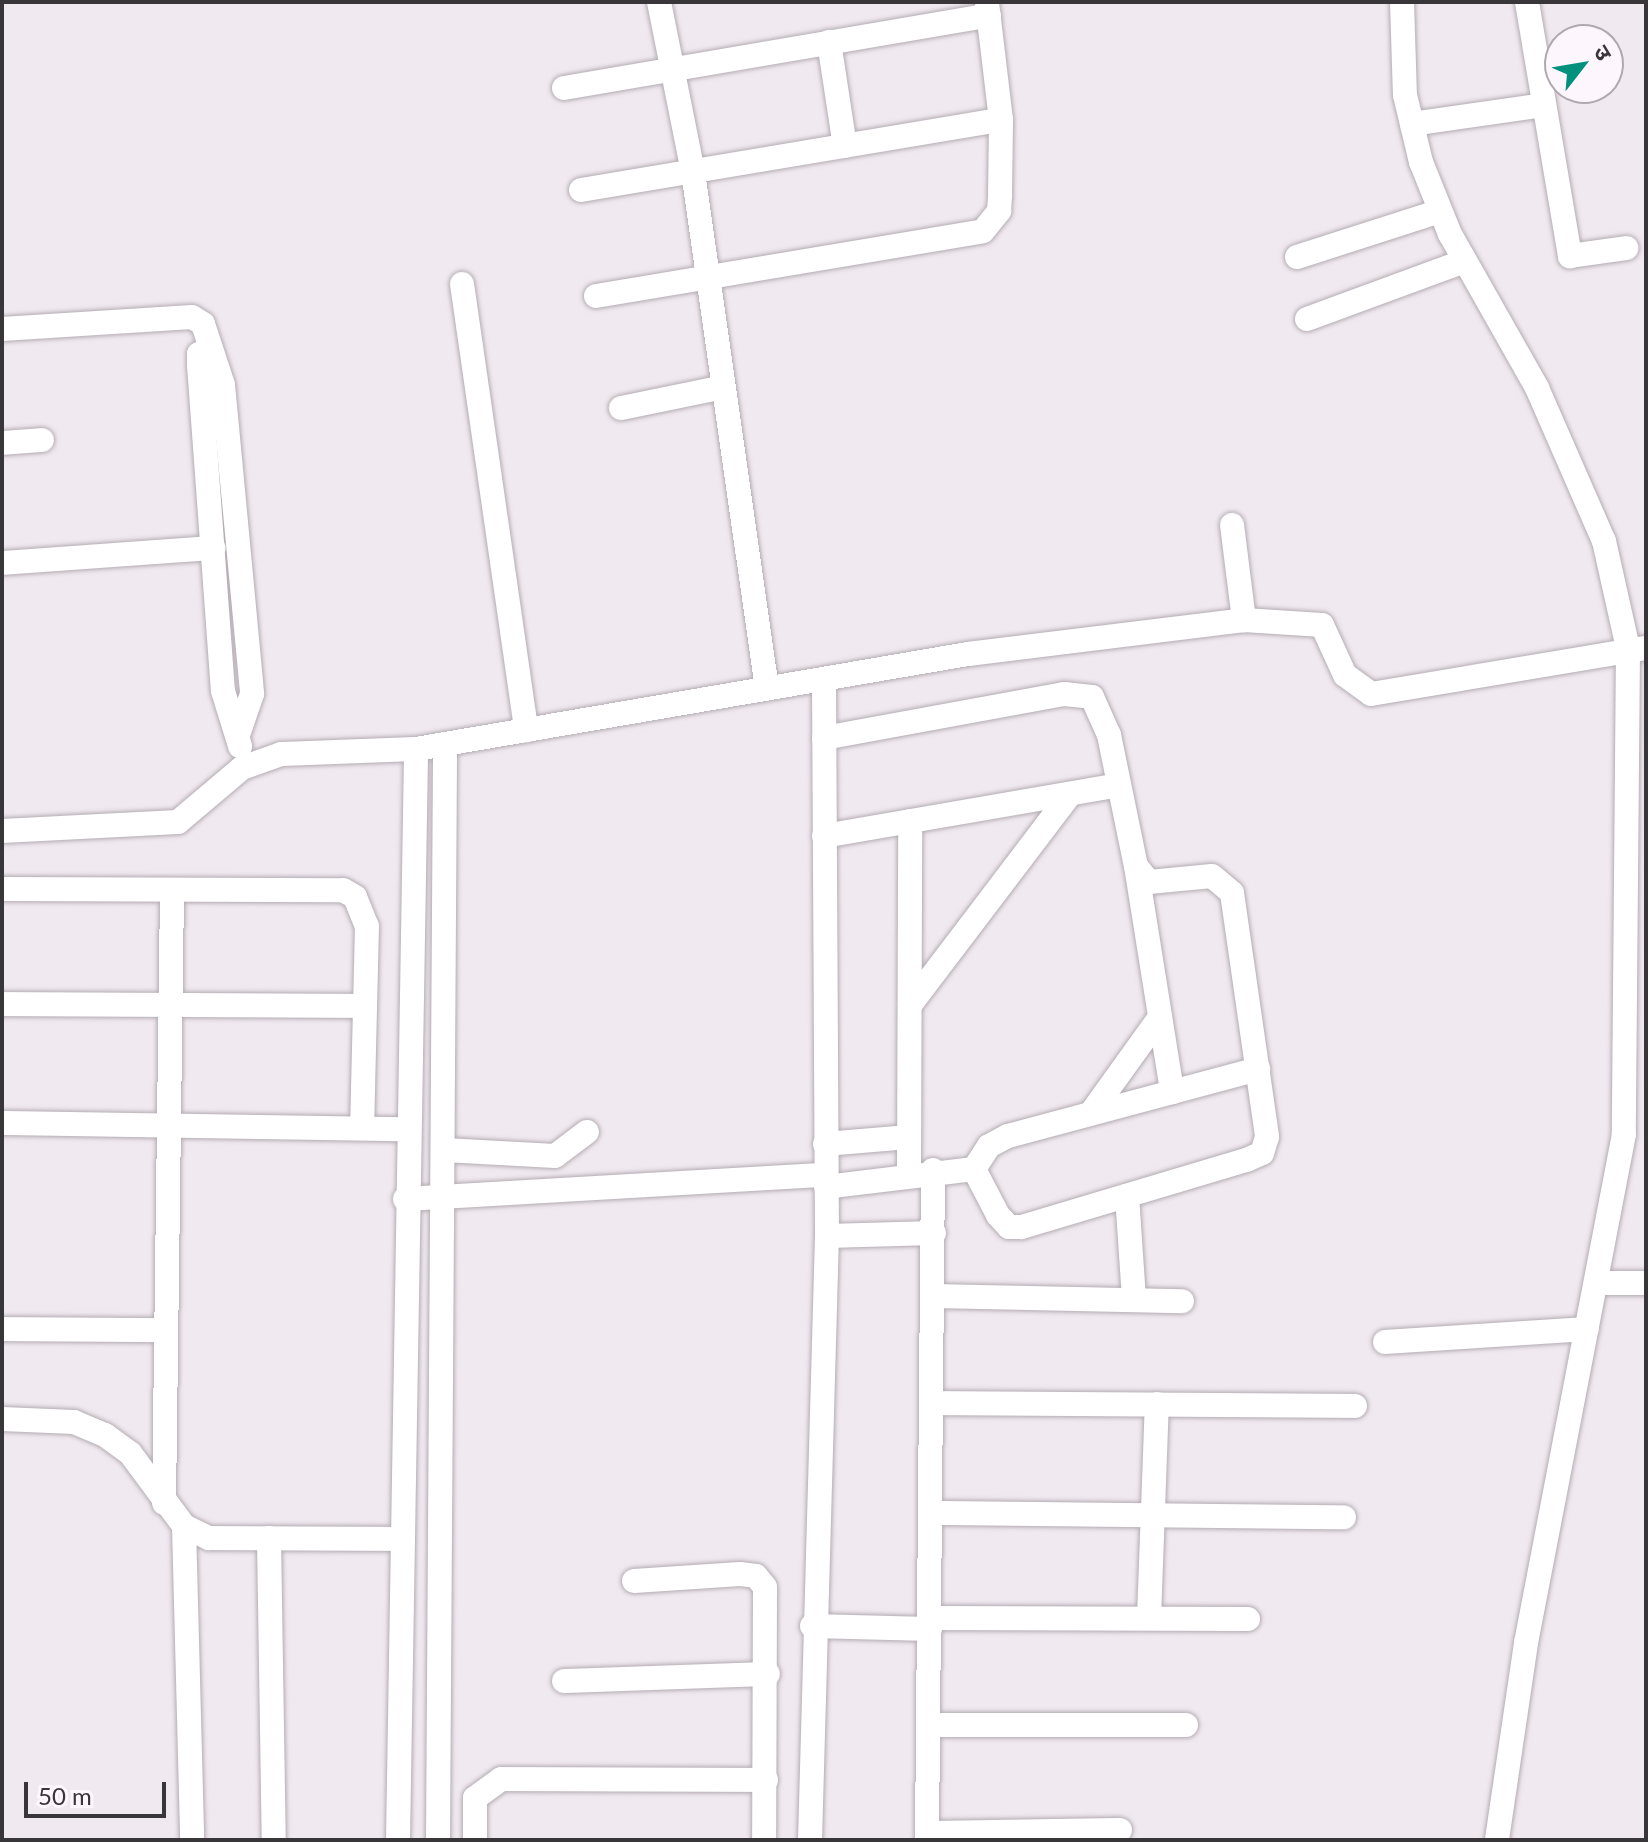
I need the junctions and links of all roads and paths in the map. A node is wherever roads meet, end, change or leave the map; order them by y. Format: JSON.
{"nodes":[{"id":1,"x":659,"y":2,"type":"edge"},
{"id":2,"x":1402,"y":2,"type":"edge"},
{"id":3,"x":1527,"y":2,"type":"edge"},
{"id":4,"x":988,"y":8,"type":"edge"},
{"id":5,"x":829,"y":42,"type":"junction"},
{"id":6,"x":675,"y":69,"type":"junction"},
{"id":7,"x":564,"y":88,"type":"dead end"},
{"id":8,"x":1544,"y":105,"type":"junction"},
{"id":9,"x":1001,"y":120,"type":"junction"},
{"id":10,"x":1412,"y":124,"type":"junction"},
{"id":11,"x":845,"y":146,"type":"junction"},
{"id":12,"x":693,"y":172,"type":"junction"},
{"id":13,"x":581,"y":190,"type":"dead end"},
{"id":14,"x":1440,"y":211,"type":"junction"},
{"id":15,"x":1626,"y":248,"type":"dead end"},
{"id":16,"x":1297,"y":257,"type":"dead end"},
{"id":17,"x":1465,"y":261,"type":"junction"},
{"id":18,"x":707,"y":280,"type":"junction"},
{"id":19,"x":462,"y":284,"type":"dead end"},
{"id":20,"x":596,"y":296,"type":"dead end"},
{"id":21,"x":1307,"y":319,"type":"dead end"},
{"id":22,"x":2,"y":329,"type":"edge"},
{"id":23,"x":211,"y":349,"type":"junction"},
{"id":24,"x":723,"y":387,"type":"junction"},
{"id":25,"x":621,"y":408,"type":"dead end"},
{"id":26,"x":42,"y":440,"type":"dead end"},
{"id":27,"x":2,"y":443,"type":"edge"},
{"id":28,"x":1232,"y":525,"type":"dead end"},
{"id":29,"x":213,"y":548,"type":"junction"},
{"id":30,"x":2,"y":563,"type":"edge"},
{"id":31,"x":1244,"y":620,"type":"junction"},
{"id":32,"x":1637,"y":648,"type":"edge"},
{"id":33,"x":824,"y":681,"type":"junction"},
{"id":34,"x":767,"y":689,"type":"junction"},
{"id":35,"x":526,"y":730,"type":"junction"},
{"id":36,"x":239,"y":732,"type":"junction"},
{"id":37,"x":824,"y":738,"type":"junction"},
{"id":38,"x":445,"y":744,"type":"junction"},
{"id":39,"x":416,"y":749,"type":"junction"},
{"id":40,"x":242,"y":768,"type":"junction"},
{"id":41,"x":1119,"y":785,"type":"junction"},
{"id":42,"x":1070,"y":794,"type":"junction"},
{"id":43,"x":910,"y":821,"type":"junction"},
{"id":44,"x":2,"y":831,"type":"edge"},
{"id":45,"x":824,"y":836,"type":"junction"},
{"id":46,"x":1136,"y":866,"type":"junction"},
{"id":47,"x":2,"y":889,"type":"edge"},
{"id":48,"x":172,"y":890,"type":"junction"},
{"id":49,"x":2,"y":1004,"type":"edge"},
{"id":50,"x":910,"y":1005,"type":"junction"},
{"id":51,"x":169,"y":1006,"type":"junction"},
{"id":52,"x":365,"y":1006,"type":"junction"},
{"id":53,"x":1160,"y":1017,"type":"junction"},
{"id":54,"x":1258,"y":1069,"type":"junction"},
{"id":55,"x":1172,"y":1092,"type":"junction"},
{"id":56,"x":1091,"y":1113,"type":"junction"},
{"id":57,"x":2,"y":1123,"type":"edge"},
{"id":58,"x":167,"y":1125,"type":"junction"},
{"id":59,"x":362,"y":1128,"type":"junction"},
{"id":60,"x":406,"y":1129,"type":"junction"},
{"id":61,"x":587,"y":1132,"type":"dead end"},
{"id":62,"x":1635,"y":1133,"type":"edge"},
{"id":63,"x":909,"y":1137,"type":"junction"},
{"id":64,"x":825,"y":1144,"type":"junction"},
{"id":65,"x":444,"y":1150,"type":"junction"},
{"id":66,"x":974,"y":1169,"type":"junction"},
{"id":67,"x":921,"y":1172,"type":"junction"},
{"id":68,"x":825,"y":1181,"type":"junction"},
{"id":69,"x":1127,"y":1196,"type":"junction"},
{"id":70,"x":405,"y":1199,"type":"junction"},
{"id":71,"x":442,"y":1199,"type":"junction"},
{"id":72,"x":934,"y":1233,"type":"junction"},
{"id":73,"x":827,"y":1236,"type":"junction"},
{"id":74,"x":1598,"y":1283,"type":"junction"},
{"id":75,"x":1646,"y":1283,"type":"edge"},
{"id":76,"x":934,"y":1296,"type":"junction"},
{"id":77,"x":1134,"y":1300,"type":"junction"},
{"id":78,"x":1182,"y":1301,"type":"dead end"},
{"id":79,"x":2,"y":1329,"type":"edge"},
{"id":80,"x":1587,"y":1329,"type":"junction"},
{"id":81,"x":165,"y":1330,"type":"junction"},
{"id":82,"x":1385,"y":1342,"type":"dead end"},
{"id":83,"x":934,"y":1403,"type":"junction"},
{"id":84,"x":1157,"y":1404,"type":"junction"},
{"id":85,"x":1355,"y":1406,"type":"dead end"},
{"id":86,"x":2,"y":1419,"type":"edge"},
{"id":87,"x":164,"y":1503,"type":"junction"},
{"id":88,"x":932,"y":1513,"type":"junction"},
{"id":89,"x":1153,"y":1515,"type":"junction"},
{"id":90,"x":1344,"y":1517,"type":"dead end"},
{"id":91,"x":184,"y":1526,"type":"junction"},
{"id":92,"x":269,"y":1538,"type":"junction"},
{"id":93,"x":403,"y":1539,"type":"junction"},
{"id":94,"x":634,"y":1581,"type":"dead end"},
{"id":95,"x":1149,"y":1618,"type":"junction"},
{"id":96,"x":1248,"y":1619,"type":"dead end"},
{"id":97,"x":930,"y":1623,"type":"junction"},
{"id":98,"x":812,"y":1626,"type":"junction"},
{"id":99,"x":768,"y":1674,"type":"junction"},
{"id":100,"x":564,"y":1681,"type":"dead end"},
{"id":101,"x":929,"y":1725,"type":"junction"},
{"id":102,"x":1186,"y":1725,"type":"dead end"},
{"id":103,"x":766,"y":1780,"type":"junction"},
{"id":104,"x":1120,"y":1830,"type":"dead end"},
{"id":105,"x":927,"y":1837,"type":"edge"},
{"id":106,"x":192,"y":1840,"type":"edge"},
{"id":107,"x":274,"y":1840,"type":"edge"},
{"id":108,"x":398,"y":1840,"type":"edge"},
{"id":109,"x":438,"y":1840,"type":"edge"},
{"id":110,"x":475,"y":1840,"type":"edge"},
{"id":111,"x":764,"y":1840,"type":"edge"},
{"id":112,"x":810,"y":1840,"type":"edge"},
{"id":113,"x":1497,"y":1840,"type":"edge"}],
"edges":[{"from":1,"to":6,"type":"street"},
{"from":2,"to":10,"type":"street"},
{"from":3,"to":8,"type":"street"},
{"from":4,"to":5,"type":"street"},
{"from":4,"to":9,"type":"street"},
{"from":5,"to":6,"type":"street"},
{"from":5,"to":11,"type":"street"},
{"from":6,"to":7,"type":"street"},
{"from":6,"to":12,"type":"street"},
{"from":8,"to":10,"type":"street"},
{"from":8,"to":15,"type":"street"},
{"from":9,"to":11,"type":"street"},
{"from":9,"to":18,"type":"street"},
{"from":10,"to":14,"type":"street"},
{"from":11,"to":12,"type":"street"},
{"from":12,"to":13,"type":"street"},
{"from":12,"to":18,"type":"street"},
{"from":14,"to":16,"type":"street"},
{"from":14,"to":17,"type":"street"},
{"from":17,"to":21,"type":"street"},
{"from":17,"to":32,"type":"street"},
{"from":18,"to":20,"type":"street"},
{"from":18,"to":24,"type":"street"},
{"from":19,"to":35,"type":"street"},
{"from":22,"to":23,"type":"street"},
{"from":23,"to":29,"type":"street"},
{"from":23,"to":36,"type":"street"},
{"from":24,"to":25,"type":"street"},
{"from":24,"to":34,"type":"street"},
{"from":26,"to":27,"type":"street"},
{"from":28,"to":31,"type":"street"},
{"from":29,"to":30,"type":"street"},
{"from":29,"to":36,"type":"street"},
{"from":31,"to":32,"type":"street"},
{"from":31,"to":33,"type":"street"},
{"from":32,"to":62,"type":"street"},
{"from":33,"to":34,"type":"street"},
{"from":33,"to":37,"type":"street"},
{"from":34,"to":35,"type":"street"},
{"from":35,"to":38,"type":"street"},
{"from":36,"to":40,"type":"street"},
{"from":37,"to":41,"type":"street"},
{"from":37,"to":45,"type":"street"},
{"from":38,"to":39,"type":"street"},
{"from":38,"to":65,"type":"street"},
{"from":39,"to":40,"type":"street"},
{"from":39,"to":60,"type":"street"},
{"from":40,"to":44,"type":"street"},
{"from":41,"to":42,"type":"street"},
{"from":41,"to":46,"type":"street"},
{"from":42,"to":43,"type":"street"},
{"from":42,"to":50,"type":"street"},
{"from":43,"to":45,"type":"street"},
{"from":43,"to":50,"type":"street"},
{"from":45,"to":64,"type":"street"},
{"from":46,"to":53,"type":"street"},
{"from":46,"to":54,"type":"street"},
{"from":47,"to":48,"type":"street"},
{"from":48,"to":51,"type":"street"},
{"from":48,"to":52,"type":"street"},
{"from":49,"to":51,"type":"street"},
{"from":50,"to":63,"type":"street"},
{"from":51,"to":52,"type":"street"},
{"from":51,"to":58,"type":"street"},
{"from":52,"to":59,"type":"street"},
{"from":53,"to":55,"type":"street"},
{"from":53,"to":56,"type":"street"},
{"from":54,"to":55,"type":"street"},
{"from":54,"to":69,"type":"street"},
{"from":55,"to":56,"type":"street"},
{"from":56,"to":66,"type":"street"},
{"from":57,"to":58,"type":"street"},
{"from":58,"to":59,"type":"street"},
{"from":58,"to":81,"type":"street"},
{"from":59,"to":60,"type":"street"},
{"from":60,"to":70,"type":"street"},
{"from":61,"to":65,"type":"street"},
{"from":62,"to":74,"type":"street"},
{"from":63,"to":64,"type":"street"},
{"from":63,"to":67,"type":"street"},
{"from":64,"to":68,"type":"street"},
{"from":65,"to":71,"type":"street"},
{"from":66,"to":67,"type":"street"},
{"from":66,"to":69,"type":"street"},
{"from":67,"to":68,"type":"street"},
{"from":67,"to":72,"type":"street"},
{"from":68,"to":71,"type":"street"},
{"from":68,"to":73,"type":"street"},
{"from":69,"to":77,"type":"street"},
{"from":70,"to":71,"type":"street"},
{"from":70,"to":93,"type":"street"},
{"from":71,"to":109,"type":"street"},
{"from":72,"to":73,"type":"street"},
{"from":72,"to":76,"type":"street"},
{"from":73,"to":98,"type":"street"},
{"from":74,"to":75,"type":"street"},
{"from":74,"to":80,"type":"street"},
{"from":76,"to":77,"type":"street"},
{"from":76,"to":83,"type":"street"},
{"from":77,"to":78,"type":"street"},
{"from":79,"to":81,"type":"street"},
{"from":80,"to":82,"type":"street"},
{"from":80,"to":113,"type":"street"},
{"from":81,"to":87,"type":"street"},
{"from":83,"to":84,"type":"street"},
{"from":83,"to":88,"type":"street"},
{"from":84,"to":85,"type":"street"},
{"from":84,"to":89,"type":"street"},
{"from":86,"to":87,"type":"street"},
{"from":87,"to":91,"type":"street"},
{"from":88,"to":89,"type":"street"},
{"from":88,"to":97,"type":"street"},
{"from":89,"to":90,"type":"street"},
{"from":89,"to":95,"type":"street"},
{"from":91,"to":92,"type":"street"},
{"from":91,"to":106,"type":"street"},
{"from":92,"to":93,"type":"street"},
{"from":92,"to":107,"type":"street"},
{"from":93,"to":108,"type":"street"},
{"from":94,"to":99,"type":"street"},
{"from":95,"to":96,"type":"street"},
{"from":95,"to":97,"type":"street"},
{"from":97,"to":98,"type":"street"},
{"from":97,"to":101,"type":"street"},
{"from":98,"to":112,"type":"street"},
{"from":99,"to":100,"type":"street"},
{"from":99,"to":103,"type":"street"},
{"from":101,"to":102,"type":"street"},
{"from":101,"to":105,"type":"street"},
{"from":103,"to":110,"type":"street"},
{"from":103,"to":111,"type":"street"},
{"from":104,"to":105,"type":"street"}]}
